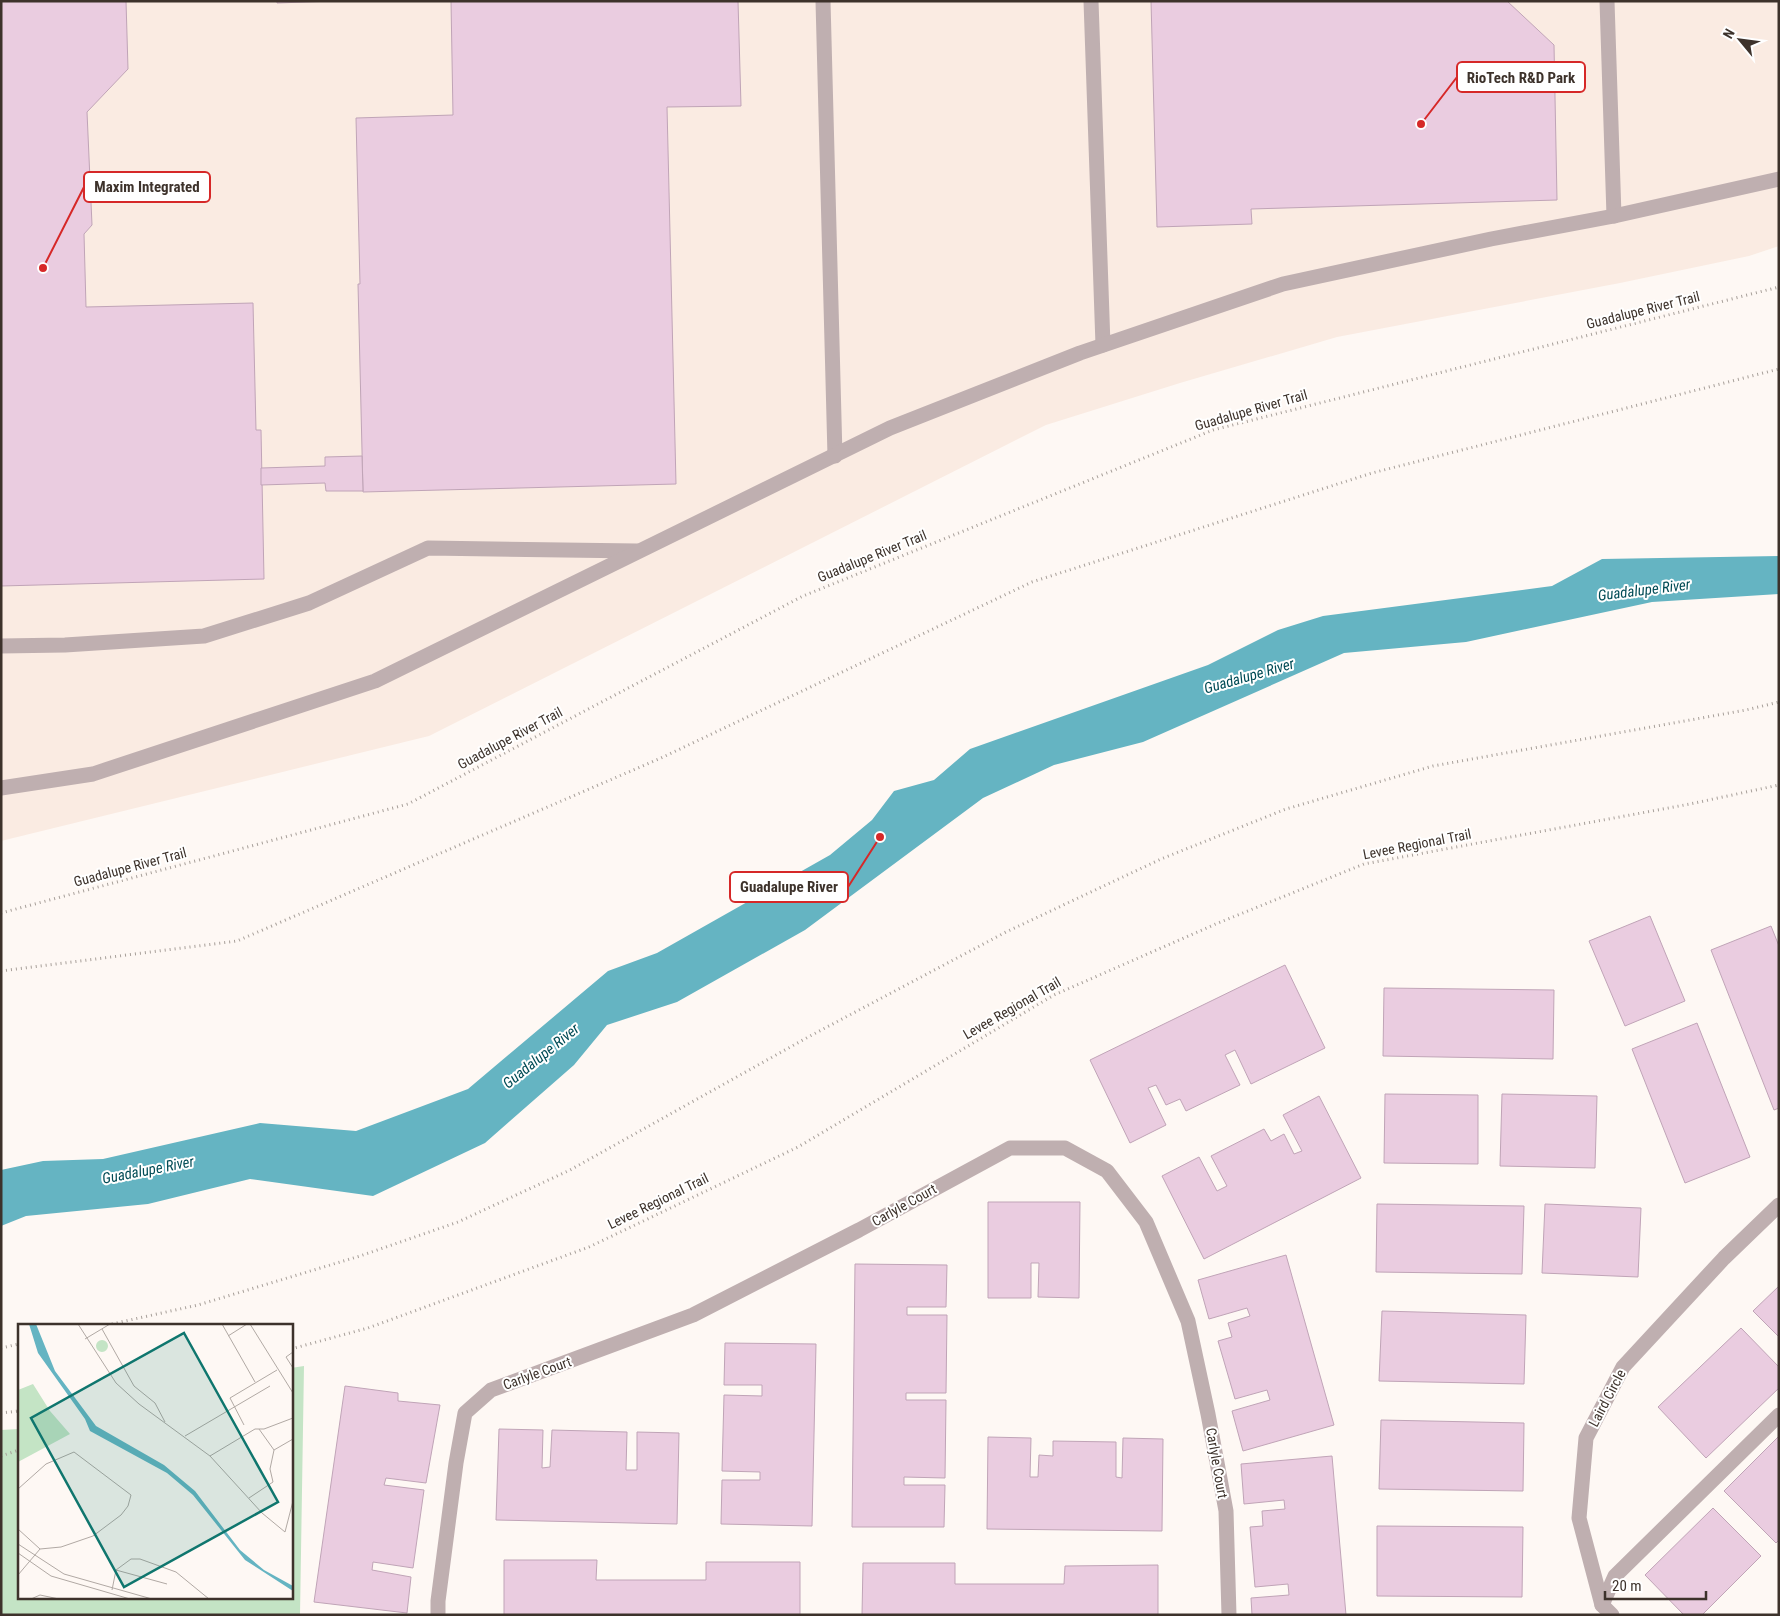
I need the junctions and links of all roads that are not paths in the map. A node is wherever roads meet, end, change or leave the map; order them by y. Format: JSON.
{"nodes":[{"id":1,"x":823,"y":1,"type":"edge"},
{"id":2,"x":1091,"y":1,"type":"edge"},
{"id":3,"x":1607,"y":1,"type":"edge"},
{"id":4,"x":1779,"y":179,"type":"edge"},
{"id":5,"x":1614,"y":216,"type":"junction"},
{"id":6,"x":1103,"y":345,"type":"junction"},
{"id":7,"x":835,"y":456,"type":"junction"},
{"id":8,"x":640,"y":551,"type":"junction"},
{"id":9,"x":1,"y":646,"type":"edge"},
{"id":10,"x":1,"y":788,"type":"edge"},
{"id":11,"x":1779,"y":1205,"type":"edge"},
{"id":12,"x":1779,"y":1415,"type":"edge"},
{"id":13,"x":1606,"y":1610,"type":"edge"},
{"id":14,"x":438,"y":1615,"type":"edge"},
{"id":15,"x":1229,"y":1615,"type":"edge"}],
"edges":[{"from":1,"to":7,"type":"street"},
{"from":2,"to":6,"type":"street"},
{"from":3,"to":5,"type":"street"},
{"from":4,"to":5,"type":"street"},
{"from":5,"to":6,"type":"street"},
{"from":6,"to":7,"type":"street"},
{"from":7,"to":8,"type":"street"},
{"from":8,"to":9,"type":"street"},
{"from":8,"to":10,"type":"street"},
{"from":11,"to":13,"type":"street","name":"Laird Circle"},
{"from":12,"to":13,"type":"street"},
{"from":14,"to":15,"type":"street","name":"Carlyle Court"}]}
